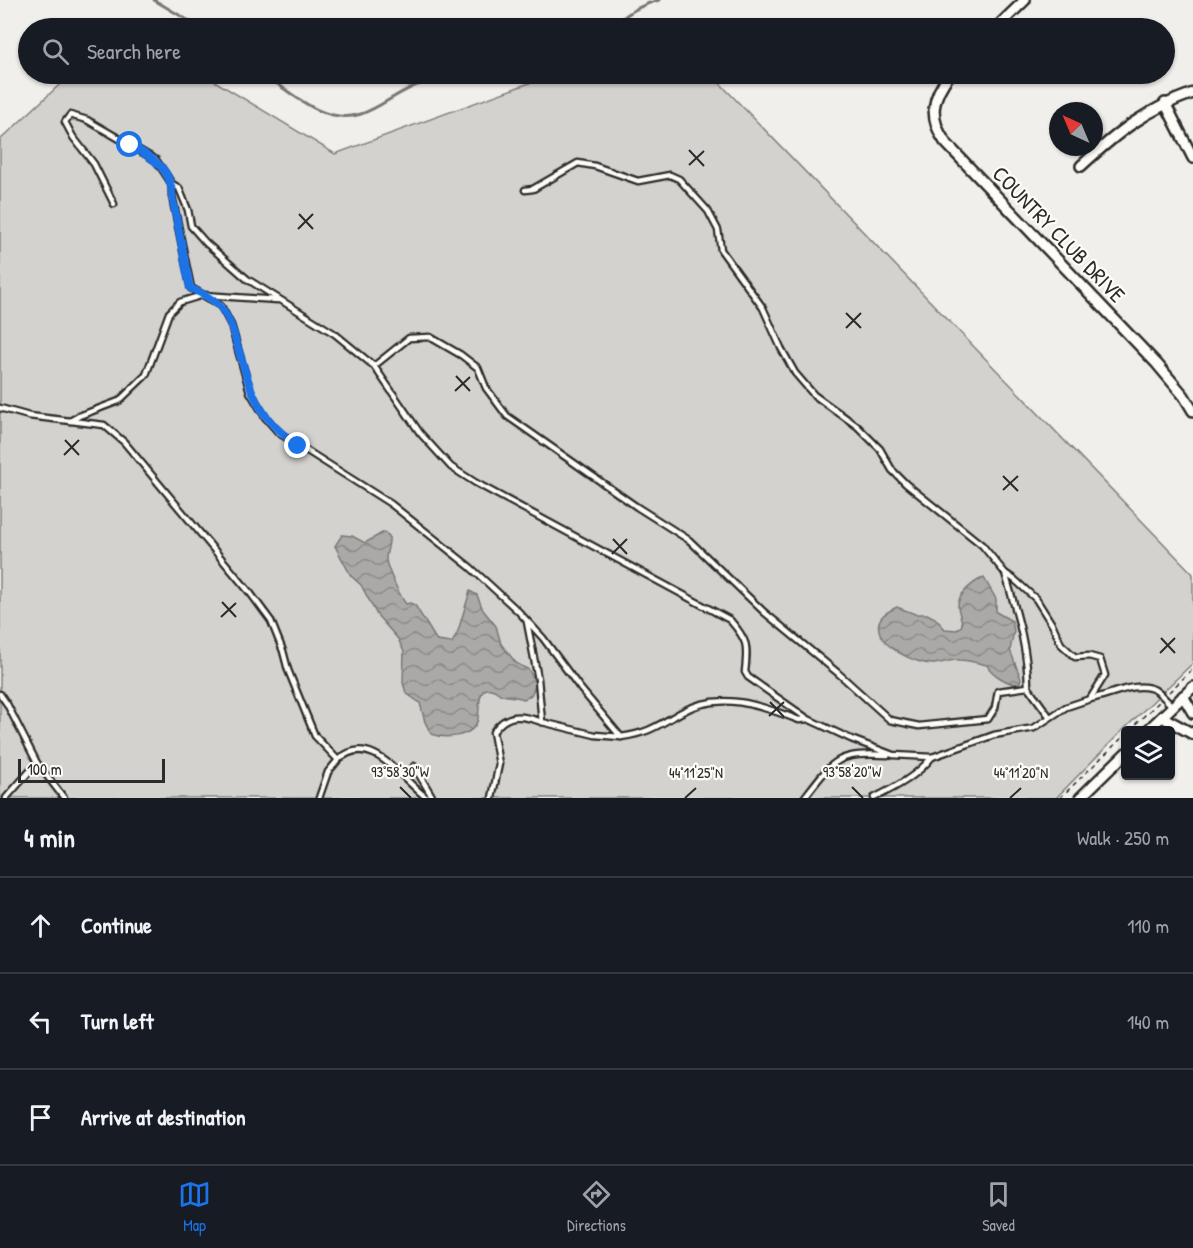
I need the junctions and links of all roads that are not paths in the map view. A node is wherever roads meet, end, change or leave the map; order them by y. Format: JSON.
{"nodes":[{"id":1,"x":1024,"y":0,"type":"edge"},
{"id":2,"x":1006,"y":18,"type":"edge"},
{"id":3,"x":942,"y":84,"type":"edge"},
{"id":4,"x":1193,"y":93,"type":"edge"},
{"id":5,"x":1165,"y":103,"type":"junction"},
{"id":6,"x":1193,"y":158,"type":"edge"},
{"id":7,"x":1081,"y":166,"type":"dead end"},
{"id":8,"x":172,"y":184,"type":"junction"},
{"id":9,"x":525,"y":190,"type":"dead end"},
{"id":10,"x":114,"y":204,"type":"dead end"},
{"id":11,"x":203,"y":295,"type":"junction"},
{"id":12,"x":280,"y":300,"type":"junction"},
{"id":13,"x":374,"y":366,"type":"junction"},
{"id":14,"x":0,"y":408,"type":"edge"},
{"id":15,"x":1193,"y":411,"type":"edge"},
{"id":16,"x":70,"y":421,"type":"junction"},
{"id":17,"x":1005,"y":573,"type":"junction"},
{"id":18,"x":526,"y":622,"type":"junction"},
{"id":19,"x":1028,"y":687,"type":"junction"},
{"id":20,"x":1193,"y":687,"type":"edge"},
{"id":21,"x":0,"y":694,"type":"edge"},
{"id":22,"x":1184,"y":696,"type":"junction"},
{"id":23,"x":1090,"y":699,"type":"junction"},
{"id":24,"x":1173,"y":706,"type":"junction"},
{"id":25,"x":1193,"y":713,"type":"edge"},
{"id":26,"x":1049,"y":716,"type":"junction"},
{"id":27,"x":1162,"y":717,"type":"junction"},
{"id":28,"x":808,"y":719,"type":"junction"},
{"id":29,"x":542,"y":722,"type":"junction"},
{"id":30,"x":1152,"y":726,"type":"edge"},
{"id":31,"x":1193,"y":734,"type":"edge"},
{"id":32,"x":621,"y":737,"type":"junction"},
{"id":33,"x":893,"y":755,"type":"junction"},
{"id":34,"x":932,"y":757,"type":"junction"},
{"id":35,"x":1121,"y":757,"type":"edge"},
{"id":36,"x":338,"y":760,"type":"junction"},
{"id":37,"x":37,"y":764,"type":"junction"},
{"id":38,"x":414,"y":766,"type":"dead end"},
{"id":39,"x":6,"y":798,"type":"edge"},
{"id":40,"x":64,"y":798,"type":"edge"},
{"id":41,"x":319,"y":798,"type":"edge"},
{"id":42,"x":427,"y":798,"type":"edge"},
{"id":43,"x":433,"y":798,"type":"edge"},
{"id":44,"x":492,"y":798,"type":"edge"},
{"id":45,"x":804,"y":798,"type":"edge"},
{"id":46,"x":874,"y":798,"type":"edge"},
{"id":47,"x":1080,"y":798,"type":"edge"}],
"edges":[{"from":1,"to":2,"type":"street"},
{"from":3,"to":15,"type":"street","name":"COUNTRY CLUB DRIVE"},
{"from":4,"to":5,"type":"street"},
{"from":5,"to":6,"type":"street"},
{"from":5,"to":7,"type":"street"},
{"from":8,"to":10,"type":"lane"},
{"from":8,"to":11,"type":"lane"},
{"from":8,"to":12,"type":"lane"},
{"from":9,"to":17,"type":"lane"},
{"from":11,"to":12,"type":"lane"},
{"from":11,"to":16,"type":"lane"},
{"from":11,"to":18,"type":"lane"},
{"from":12,"to":13,"type":"lane"},
{"from":13,"to":19,"type":"lane"},
{"from":13,"to":28,"type":"lane"},
{"from":14,"to":16,"type":"lane"},
{"from":16,"to":36,"type":"lane"},
{"from":17,"to":19,"type":"lane"},
{"from":17,"to":23,"type":"lane"},
{"from":18,"to":29,"type":"lane"},
{"from":18,"to":32,"type":"lane"},
{"from":19,"to":26,"type":"lane"},
{"from":20,"to":22,"type":"street"},
{"from":21,"to":37,"type":"lane"},
{"from":22,"to":24,"type":"street"},
{"from":22,"to":25,"type":"street"},
{"from":23,"to":24,"type":"lane"},
{"from":23,"to":26,"type":"lane"},
{"from":24,"to":27,"type":"street"},
{"from":26,"to":34,"type":"lane"},
{"from":27,"to":30,"type":"street"},
{"from":27,"to":31,"type":"street"},
{"from":28,"to":32,"type":"lane"},
{"from":28,"to":33,"type":"lane"},
{"from":29,"to":32,"type":"lane"},
{"from":29,"to":44,"type":"lane"},
{"from":33,"to":34,"type":"lane"},
{"from":33,"to":45,"type":"lane"},
{"from":34,"to":46,"type":"lane"},
{"from":35,"to":47,"type":"street"},
{"from":36,"to":41,"type":"lane"},
{"from":36,"to":42,"type":"lane"},
{"from":37,"to":39,"type":"lane"},
{"from":37,"to":40,"type":"lane"},
{"from":38,"to":43,"type":"lane"}]}
